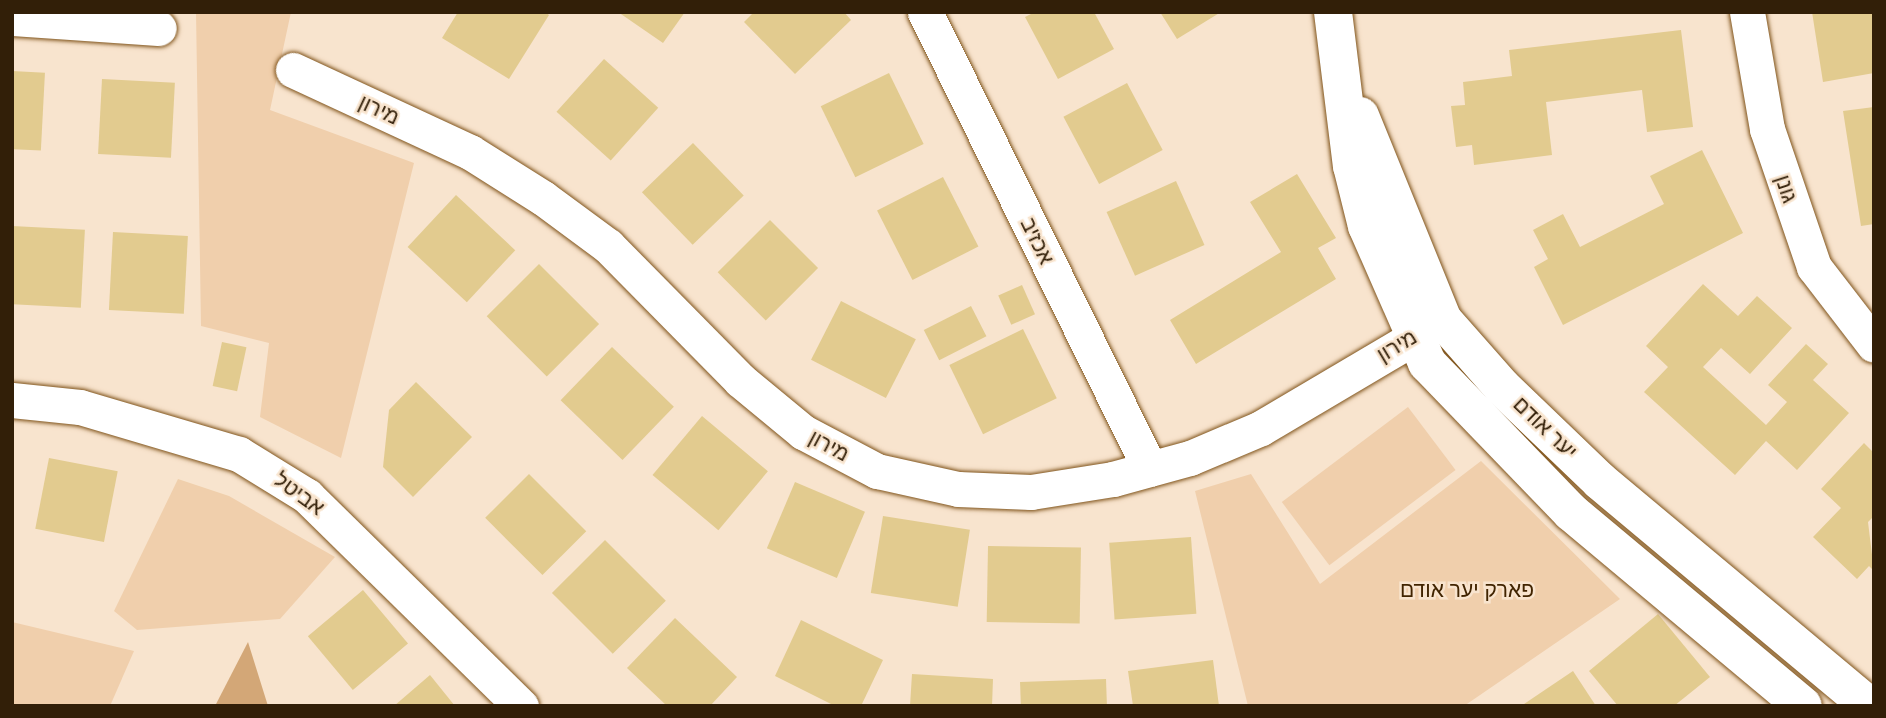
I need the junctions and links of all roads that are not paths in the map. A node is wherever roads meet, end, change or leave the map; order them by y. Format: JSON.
{"nodes":[{"id":1,"x":925,"y":12,"type":"edge"},
{"id":2,"x":1333,"y":12,"type":"edge"},
{"id":3,"x":1747,"y":12,"type":"edge"},
{"id":4,"x":12,"y":18,"type":"edge"},
{"id":5,"x":159,"y":28,"type":"dead end"},
{"id":6,"x":293,"y":70,"type":"dead end"},
{"id":7,"x":1427,"y":329,"type":"junction"},
{"id":8,"x":1874,"y":345,"type":"edge"},
{"id":9,"x":12,"y":400,"type":"edge"},
{"id":10,"x":1150,"y":469,"type":"junction"},
{"id":11,"x":1832,"y":674,"type":"junction"},
{"id":12,"x":1799,"y":705,"type":"edge"},
{"id":13,"x":521,"y":706,"type":"edge"},
{"id":14,"x":1869,"y":706,"type":"edge"}],
"edges":[{"from":1,"to":10,"type":"street","name":"אכזיב"},
{"from":2,"to":7,"type":"street","name":"יער אודם"},
{"from":3,"to":8,"type":"street","name":"גונן"},
{"from":4,"to":5,"type":"street"},
{"from":6,"to":10,"type":"street","name":"מירון"},
{"from":7,"to":10,"type":"street","name":"מירון"},
{"from":7,"to":11,"type":"street","name":"יער אודם"},
{"from":7,"to":12,"type":"street","name":"יער אודם"},
{"from":9,"to":13,"type":"street","name":"אביטל"},
{"from":11,"to":12,"type":"street"},
{"from":11,"to":14,"type":"street","name":"יער אודם"}]}
